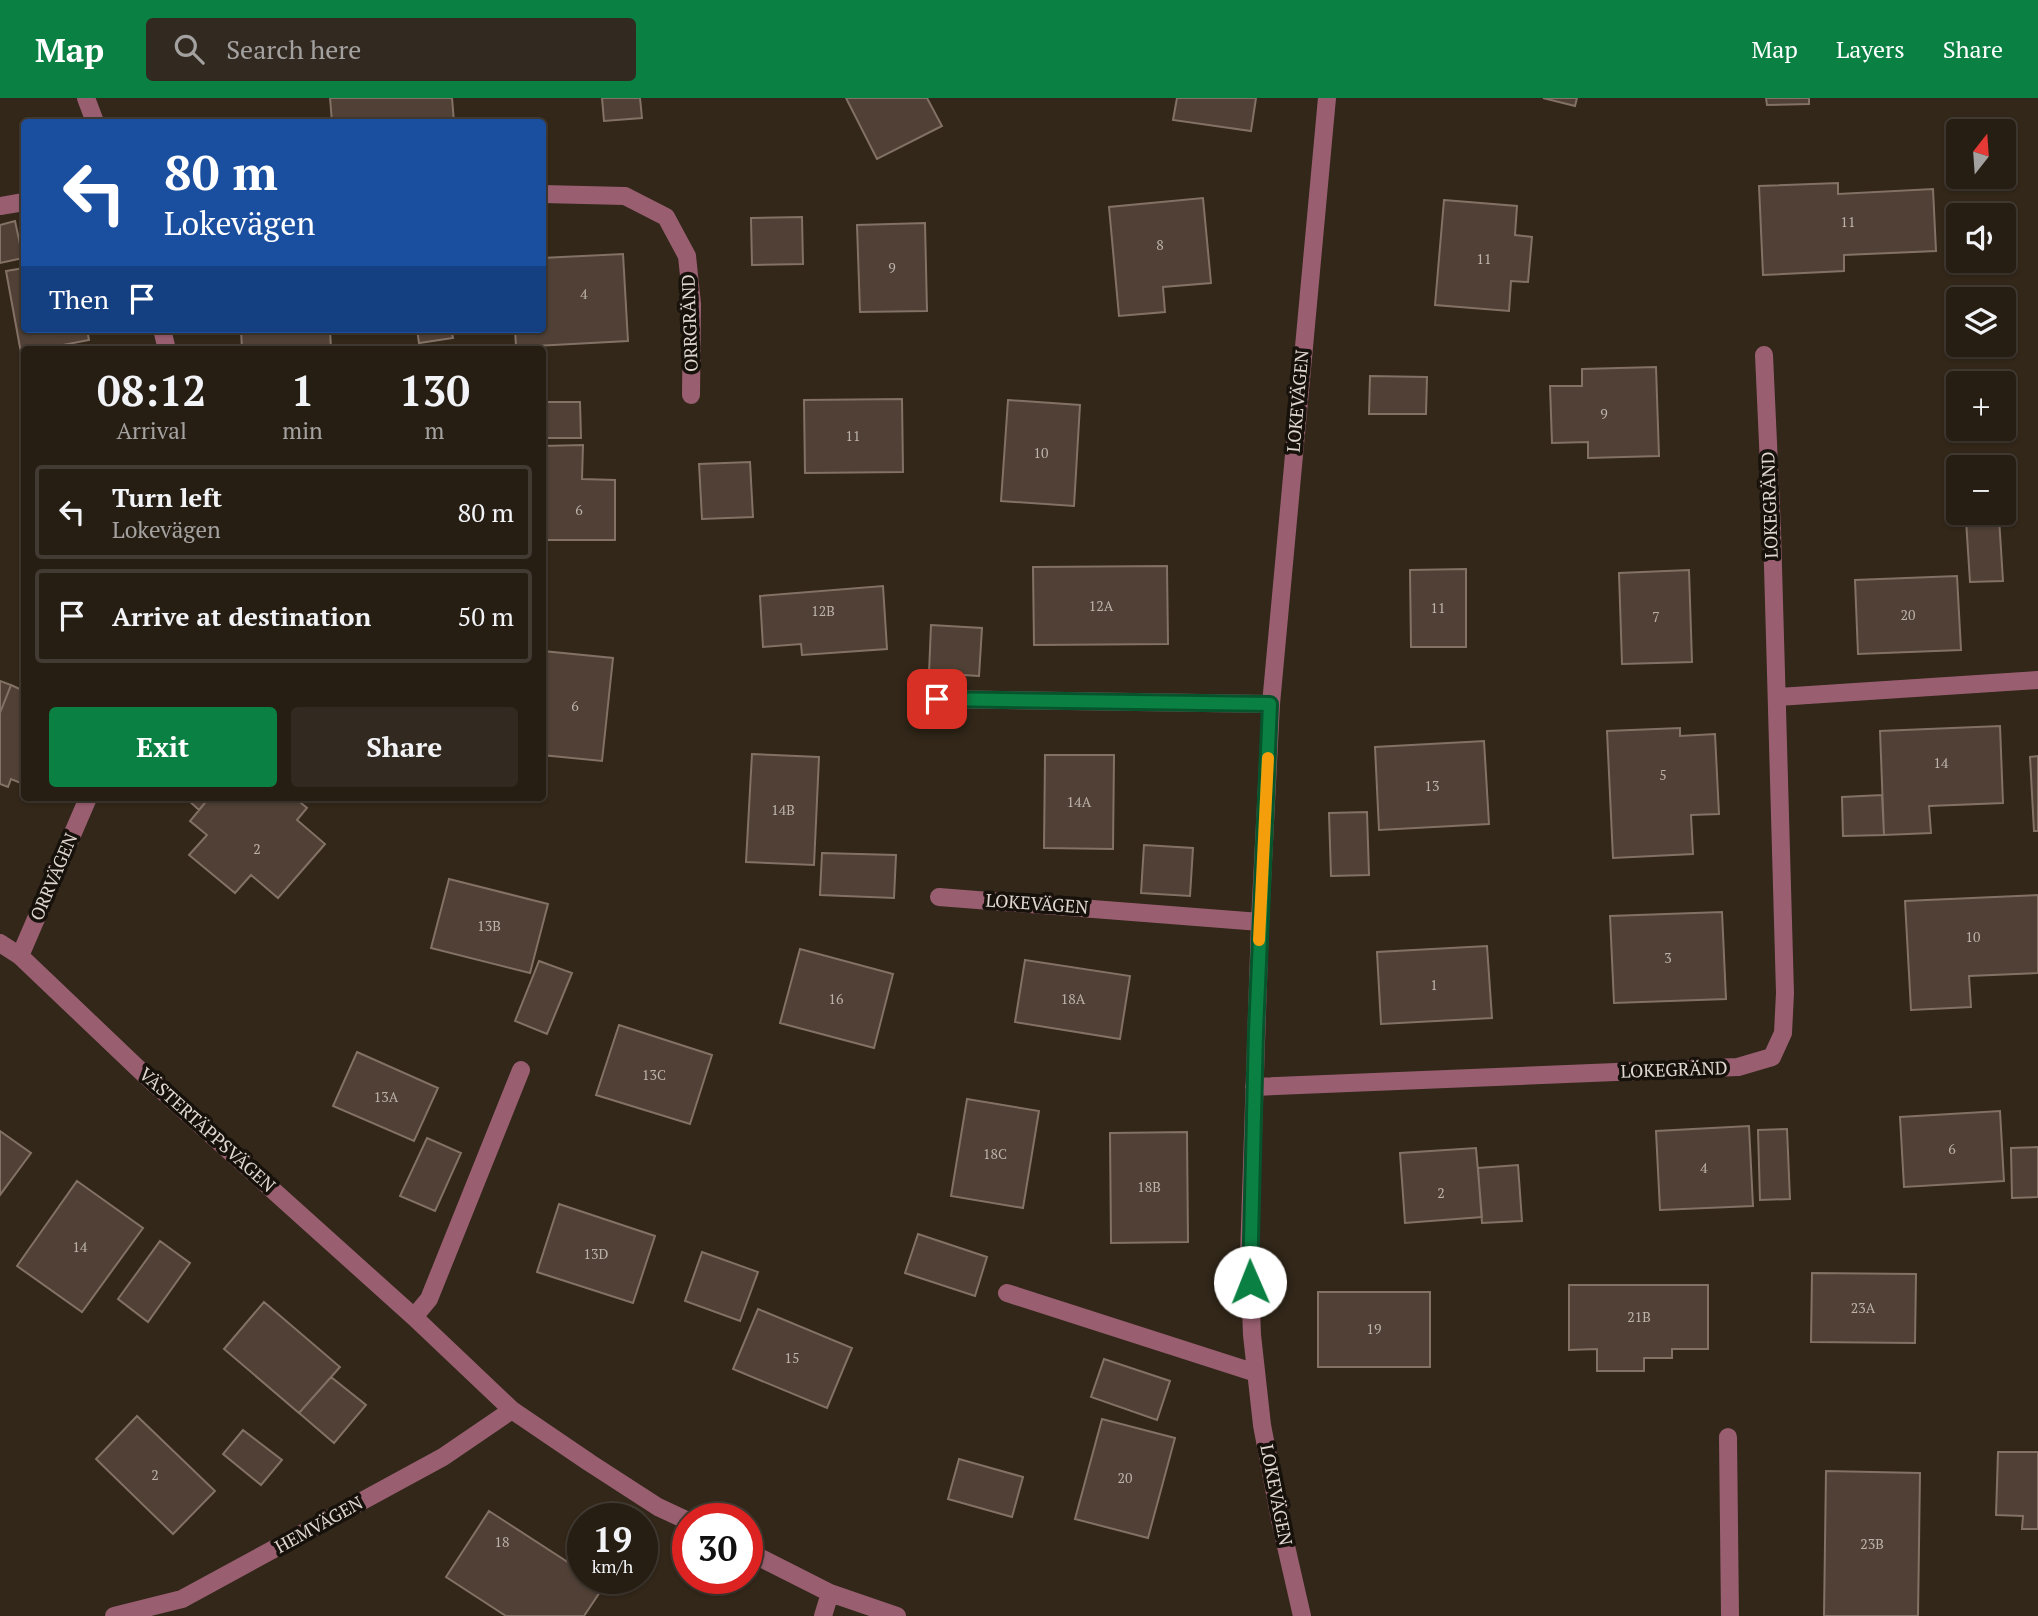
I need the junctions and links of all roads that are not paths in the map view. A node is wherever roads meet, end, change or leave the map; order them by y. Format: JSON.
{"nodes":[{"id":1,"x":86,"y":98,"type":"edge"},
{"id":2,"x":1326,"y":98,"type":"edge"},
{"id":3,"x":94,"y":119,"type":"edge"},
{"id":4,"x":546,"y":194,"type":"edge"},
{"id":5,"x":21,"y":202,"type":"edge"},
{"id":6,"x":0,"y":206,"type":"edge"},
{"id":7,"x":1764,"y":355,"type":"dead end"},
{"id":8,"x":691,"y":395,"type":"dead end"},
{"id":9,"x":2038,"y":680,"type":"edge"},
{"id":10,"x":1777,"y":697,"type":"junction"},
{"id":11,"x":937,"y":699,"type":"dead end"},
{"id":12,"x":1270,"y":704,"type":"junction"},
{"id":13,"x":87,"y":801,"type":"edge"},
{"id":14,"x":939,"y":897,"type":"dead end"},
{"id":15,"x":1260,"y":922,"type":"junction"},
{"id":16,"x":0,"y":943,"type":"edge"},
{"id":17,"x":20,"y":956,"type":"junction"},
{"id":18,"x":521,"y":1070,"type":"dead end"},
{"id":19,"x":1254,"y":1087,"type":"junction"},
{"id":20,"x":1007,"y":1293,"type":"dead end"},
{"id":21,"x":414,"y":1317,"type":"junction"},
{"id":22,"x":1256,"y":1373,"type":"junction"},
{"id":23,"x":512,"y":1409,"type":"junction"},
{"id":24,"x":1728,"y":1437,"type":"dead end"},
{"id":25,"x":672,"y":1514,"type":"edge"},
{"id":26,"x":763,"y":1559,"type":"edge"},
{"id":27,"x":830,"y":1593,"type":"junction"},
{"id":28,"x":114,"y":1616,"type":"edge"},
{"id":29,"x":823,"y":1616,"type":"edge"},
{"id":30,"x":897,"y":1616,"type":"edge"},
{"id":31,"x":1303,"y":1616,"type":"edge"},
{"id":32,"x":1730,"y":1616,"type":"edge"}],
"edges":[{"from":1,"to":3,"type":"street"},
{"from":2,"to":12,"type":"street","name":"LOKEVÄGEN"},
{"from":4,"to":8,"type":"street","name":"ORRGRÄND"},
{"from":5,"to":6,"type":"street"},
{"from":7,"to":10,"type":"street","name":"LOKEGRÄND"},
{"from":9,"to":10,"type":"street"},
{"from":10,"to":19,"type":"street","name":"LOKEGRÄND"},
{"from":11,"to":12,"type":"street"},
{"from":12,"to":15,"type":"street","name":"LOKEVÄGEN"},
{"from":13,"to":17,"type":"street","name":"ORRVÄGEN"},
{"from":14,"to":15,"type":"street","name":"LOKEVÄGEN"},
{"from":15,"to":19,"type":"street","name":"LOKEVÄGEN"},
{"from":16,"to":17,"type":"street","name":"VÄSTERTÄPPSVÄGEN"},
{"from":17,"to":21,"type":"street","name":"VÄSTERTÄPPSVÄGEN"},
{"from":18,"to":21,"type":"street"},
{"from":19,"to":22,"type":"street","name":"LOKEVÄGEN"},
{"from":20,"to":22,"type":"street"},
{"from":21,"to":23,"type":"street","name":"VÄSTERTÄPPSVÄGEN"},
{"from":22,"to":31,"type":"street","name":"LOKEVÄGEN"},
{"from":23,"to":25,"type":"street","name":"VÄSTERTÄPPSVÄGEN"},
{"from":23,"to":28,"type":"street","name":"HEMVÄGEN"},
{"from":24,"to":32,"type":"street"},
{"from":26,"to":27,"type":"street"},
{"from":27,"to":29,"type":"street"},
{"from":27,"to":30,"type":"street"}]}
